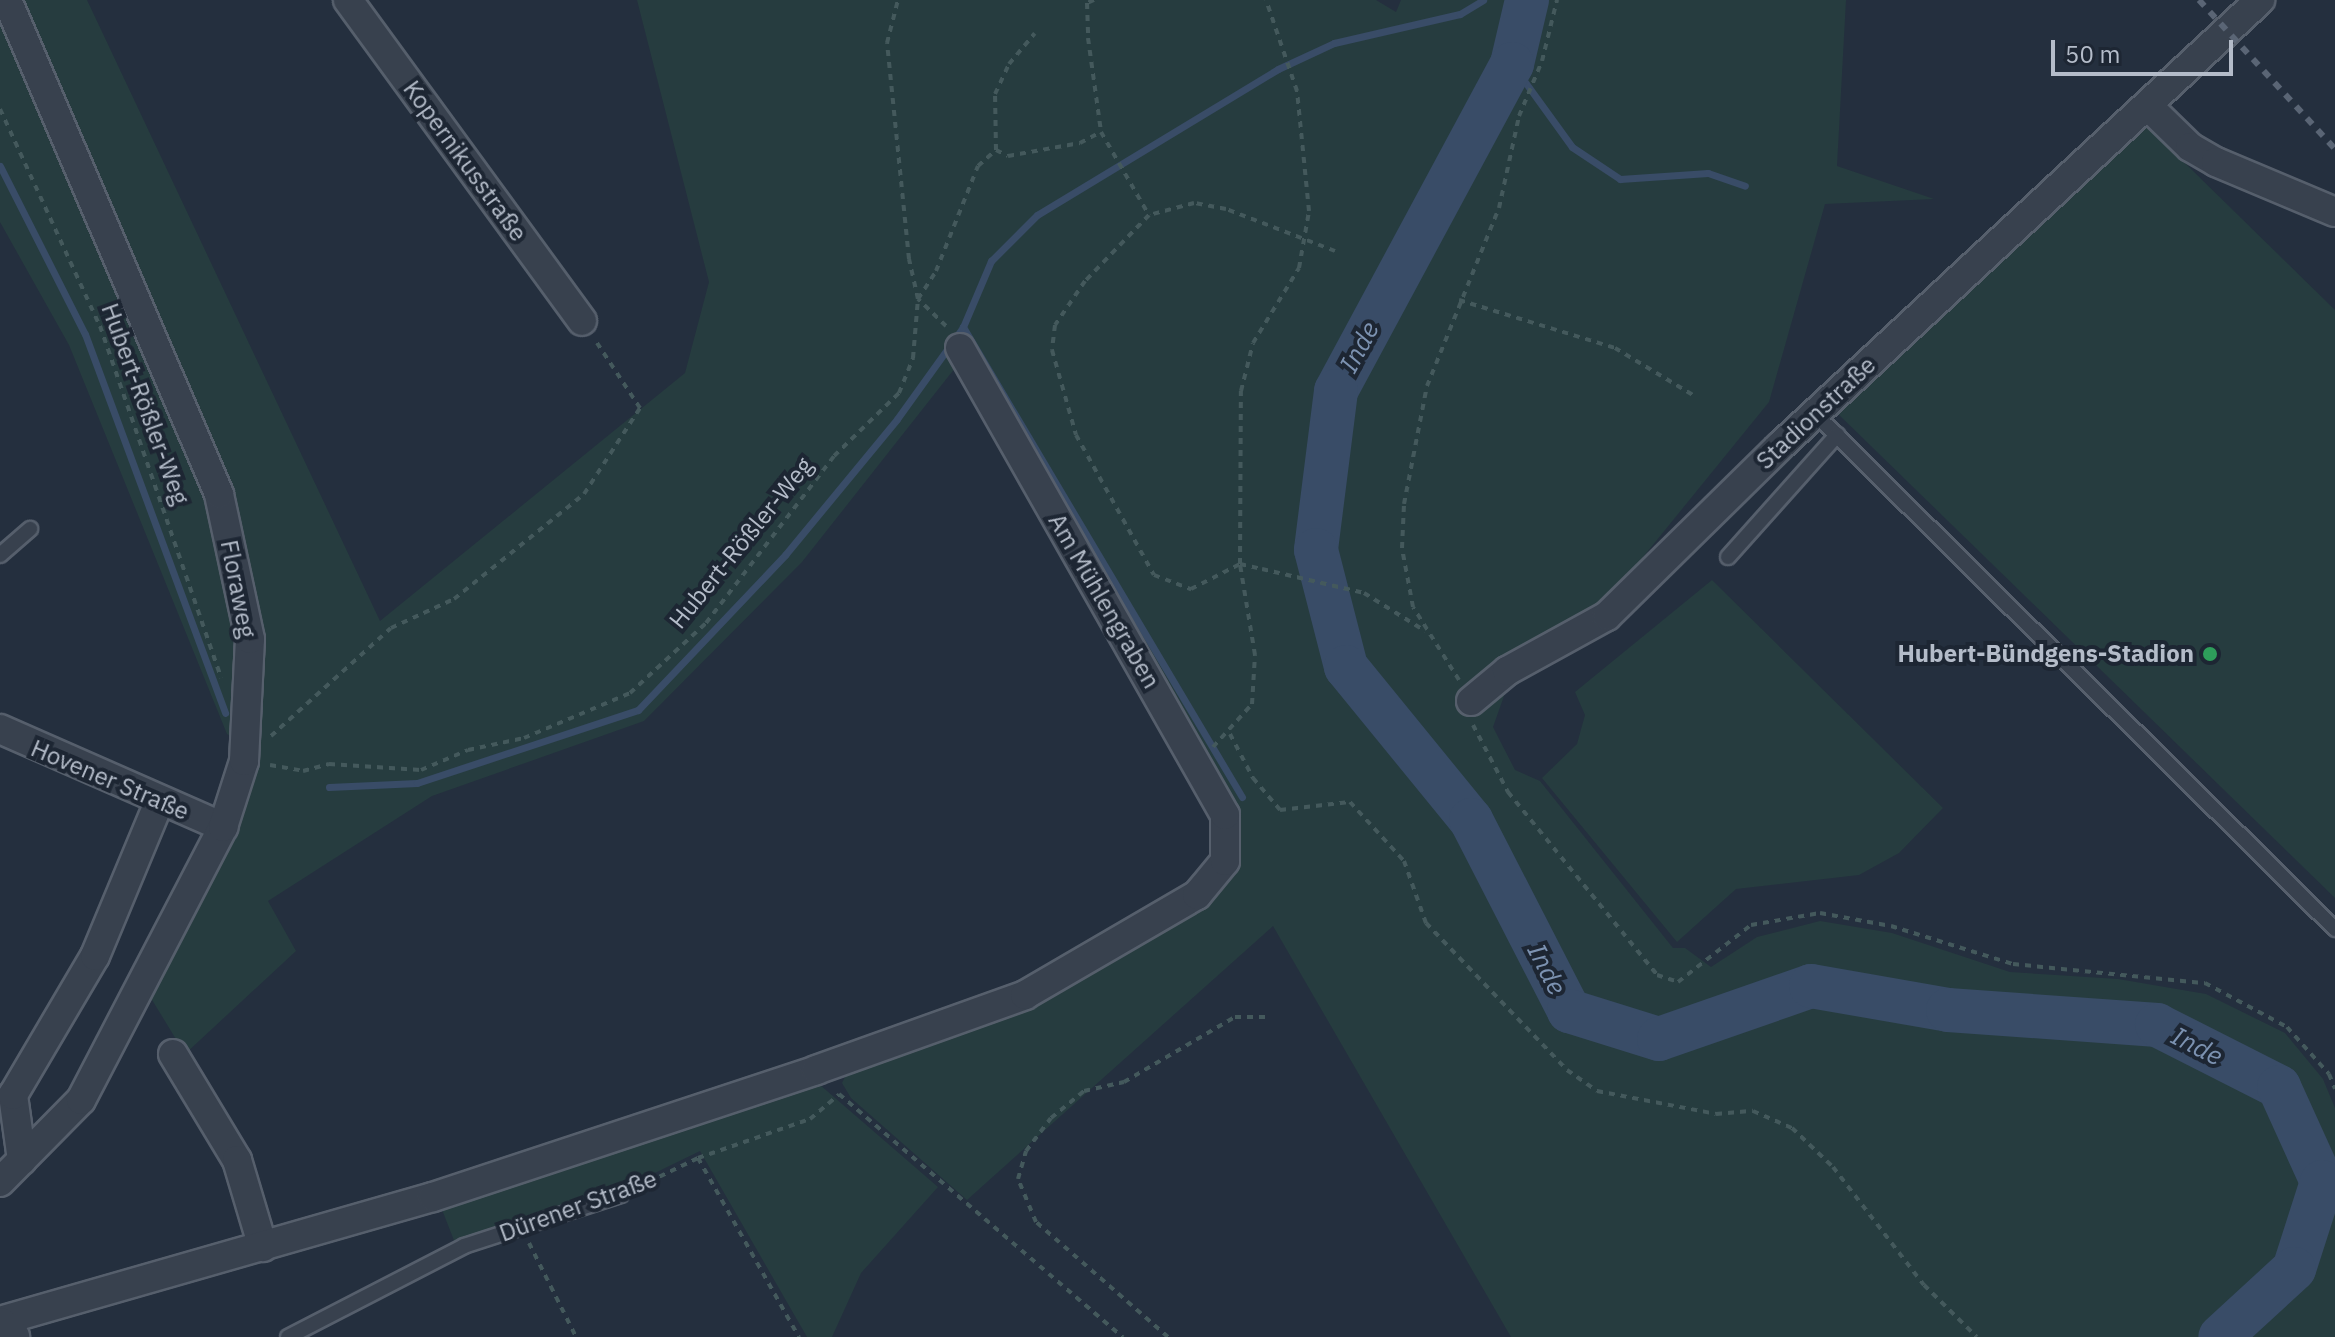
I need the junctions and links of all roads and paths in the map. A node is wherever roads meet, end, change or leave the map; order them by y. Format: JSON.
{"nodes":[{"id":1,"x":7,"y":0,"type":"edge"},
{"id":2,"x":348,"y":0,"type":"edge"},
{"id":3,"x":898,"y":0,"type":"edge"},
{"id":4,"x":1094,"y":0,"type":"edge"},
{"id":5,"x":1266,"y":0,"type":"edge"},
{"id":6,"x":1557,"y":0,"type":"edge"},
{"id":7,"x":2260,"y":0,"type":"edge"},
{"id":8,"x":1035,"y":33,"type":"dead end"},
{"id":9,"x":2149,"y":107,"type":"junction"},
{"id":10,"x":0,"y":109,"type":"edge"},
{"id":11,"x":1101,"y":132,"type":"junction"},
{"id":12,"x":996,"y":150,"type":"junction"},
{"id":13,"x":2335,"y":212,"type":"edge"},
{"id":14,"x":1149,"y":215,"type":"junction"},
{"id":15,"x":1306,"y":239,"type":"junction"},
{"id":16,"x":1335,"y":251,"type":"dead end"},
{"id":17,"x":918,"y":299,"type":"junction"},
{"id":18,"x":1459,"y":300,"type":"junction"},
{"id":19,"x":582,"y":321,"type":"joint"},
{"id":20,"x":955,"y":339,"type":"joint"},
{"id":21,"x":1693,"y":395,"type":"dead end"},
{"id":22,"x":1815,"y":414,"type":"junction"},
{"id":23,"x":1837,"y":435,"type":"junction"},
{"id":24,"x":30,"y":529,"type":"dead end"},
{"id":25,"x":0,"y":555,"type":"edge"},
{"id":26,"x":1728,"y":557,"type":"dead end"},
{"id":27,"x":1240,"y":564,"type":"junction"},
{"id":28,"x":1425,"y":631,"type":"junction"},
{"id":29,"x":223,"y":683,"type":"dead end"},
{"id":30,"x":1471,"y":701,"type":"junction"},
{"id":31,"x":0,"y":729,"type":"edge"},
{"id":32,"x":1230,"y":734,"type":"junction"},
{"id":33,"x":1224,"y":740,"type":"dead end"},
{"id":34,"x":244,"y":761,"type":"junction"},
{"id":35,"x":159,"y":802,"type":"junction"},
{"id":36,"x":223,"y":827,"type":"junction"},
{"id":37,"x":2335,"y":929,"type":"edge"},
{"id":38,"x":1266,"y":1017,"type":"dead end"},
{"id":39,"x":173,"y":1054,"type":"dead end"},
{"id":40,"x":816,"y":1070,"type":"junction"},
{"id":41,"x":2335,"y":1089,"type":"edge"},
{"id":42,"x":839,"y":1094,"type":"junction"},
{"id":43,"x":698,"y":1158,"type":"junction"},
{"id":44,"x":22,"y":1160,"type":"junction"},
{"id":45,"x":0,"y":1182,"type":"edge"},
{"id":46,"x":621,"y":1195,"type":"joint"},
{"id":47,"x":522,"y":1230,"type":"junction"},
{"id":48,"x":263,"y":1247,"type":"junction"},
{"id":49,"x":0,"y":1324,"type":"edge"},
{"id":50,"x":11,"y":1337,"type":"edge"},
{"id":51,"x":288,"y":1337,"type":"edge"},
{"id":52,"x":576,"y":1337,"type":"edge"},
{"id":53,"x":799,"y":1337,"type":"edge"},
{"id":54,"x":1123,"y":1337,"type":"edge"},
{"id":55,"x":1168,"y":1337,"type":"edge"},
{"id":56,"x":1977,"y":1337,"type":"edge"}],
"edges":[{"from":1,"to":34,"type":"street","name":"Floraweg"},
{"from":2,"to":19,"type":"street","name":"Kopernikusstraße"},
{"from":3,"to":17,"type":"path","name":"Hubert-Rößler-Weg"},
{"from":4,"to":11,"type":"path"},
{"from":5,"to":15,"type":"path"},
{"from":6,"to":18,"type":"path"},
{"from":7,"to":9,"type":"street","name":"Stadionstraße"},
{"from":8,"to":12,"type":"path"},
{"from":9,"to":13,"type":"street"},
{"from":9,"to":22,"type":"street","name":"Stadionstraße"},
{"from":10,"to":29,"type":"path","name":"Hubert-Rößler-Weg"},
{"from":11,"to":12,"type":"path"},
{"from":11,"to":14,"type":"path"},
{"from":12,"to":17,"type":"path"},
{"from":14,"to":15,"type":"path"},
{"from":14,"to":27,"type":"path"},
{"from":15,"to":16,"type":"path"},
{"from":15,"to":27,"type":"path"},
{"from":17,"to":20,"type":"path"},
{"from":17,"to":34,"type":"path","name":"Hubert-Rößler-Weg"},
{"from":18,"to":21,"type":"path"},
{"from":18,"to":28,"type":"path"},
{"from":19,"to":34,"type":"path"},
{"from":20,"to":40,"type":"street","name":"Am Mühlengraben"},
{"from":22,"to":23,"type":"lane"},
{"from":22,"to":30,"type":"street","name":"Stadionstraße"},
{"from":23,"to":26,"type":"lane"},
{"from":23,"to":37,"type":"lane"},
{"from":24,"to":25,"type":"lane"},
{"from":27,"to":28,"type":"path"},
{"from":27,"to":32,"type":"path"},
{"from":28,"to":30,"type":"path"},
{"from":30,"to":41,"type":"path"},
{"from":31,"to":35,"type":"street","name":"Hovener Straße"},
{"from":32,"to":33,"type":"path"},
{"from":32,"to":56,"type":"path"},
{"from":34,"to":36,"type":"street","name":"Floraweg"},
{"from":35,"to":36,"type":"street","name":"Hovener Straße"},
{"from":35,"to":44,"type":"street"},
{"from":36,"to":44,"type":"street","name":"Floraweg"},
{"from":38,"to":55,"type":"path"},
{"from":39,"to":48,"type":"street"},
{"from":40,"to":42,"type":"path"},
{"from":40,"to":48,"type":"street"},
{"from":42,"to":43,"type":"path","name":"Dürener Straße"},
{"from":42,"to":54,"type":"path"},
{"from":43,"to":46,"type":"path","name":"Dürener Straße"},
{"from":43,"to":53,"type":"path"},
{"from":44,"to":45,"type":"street","name":"Floraweg"},
{"from":46,"to":47,"type":"lane","name":"Dürener Straße"},
{"from":47,"to":51,"type":"lane","name":"Dürener Straße"},
{"from":47,"to":52,"type":"path"},
{"from":48,"to":49,"type":"street"},
{"from":49,"to":50,"type":"street"}]}
